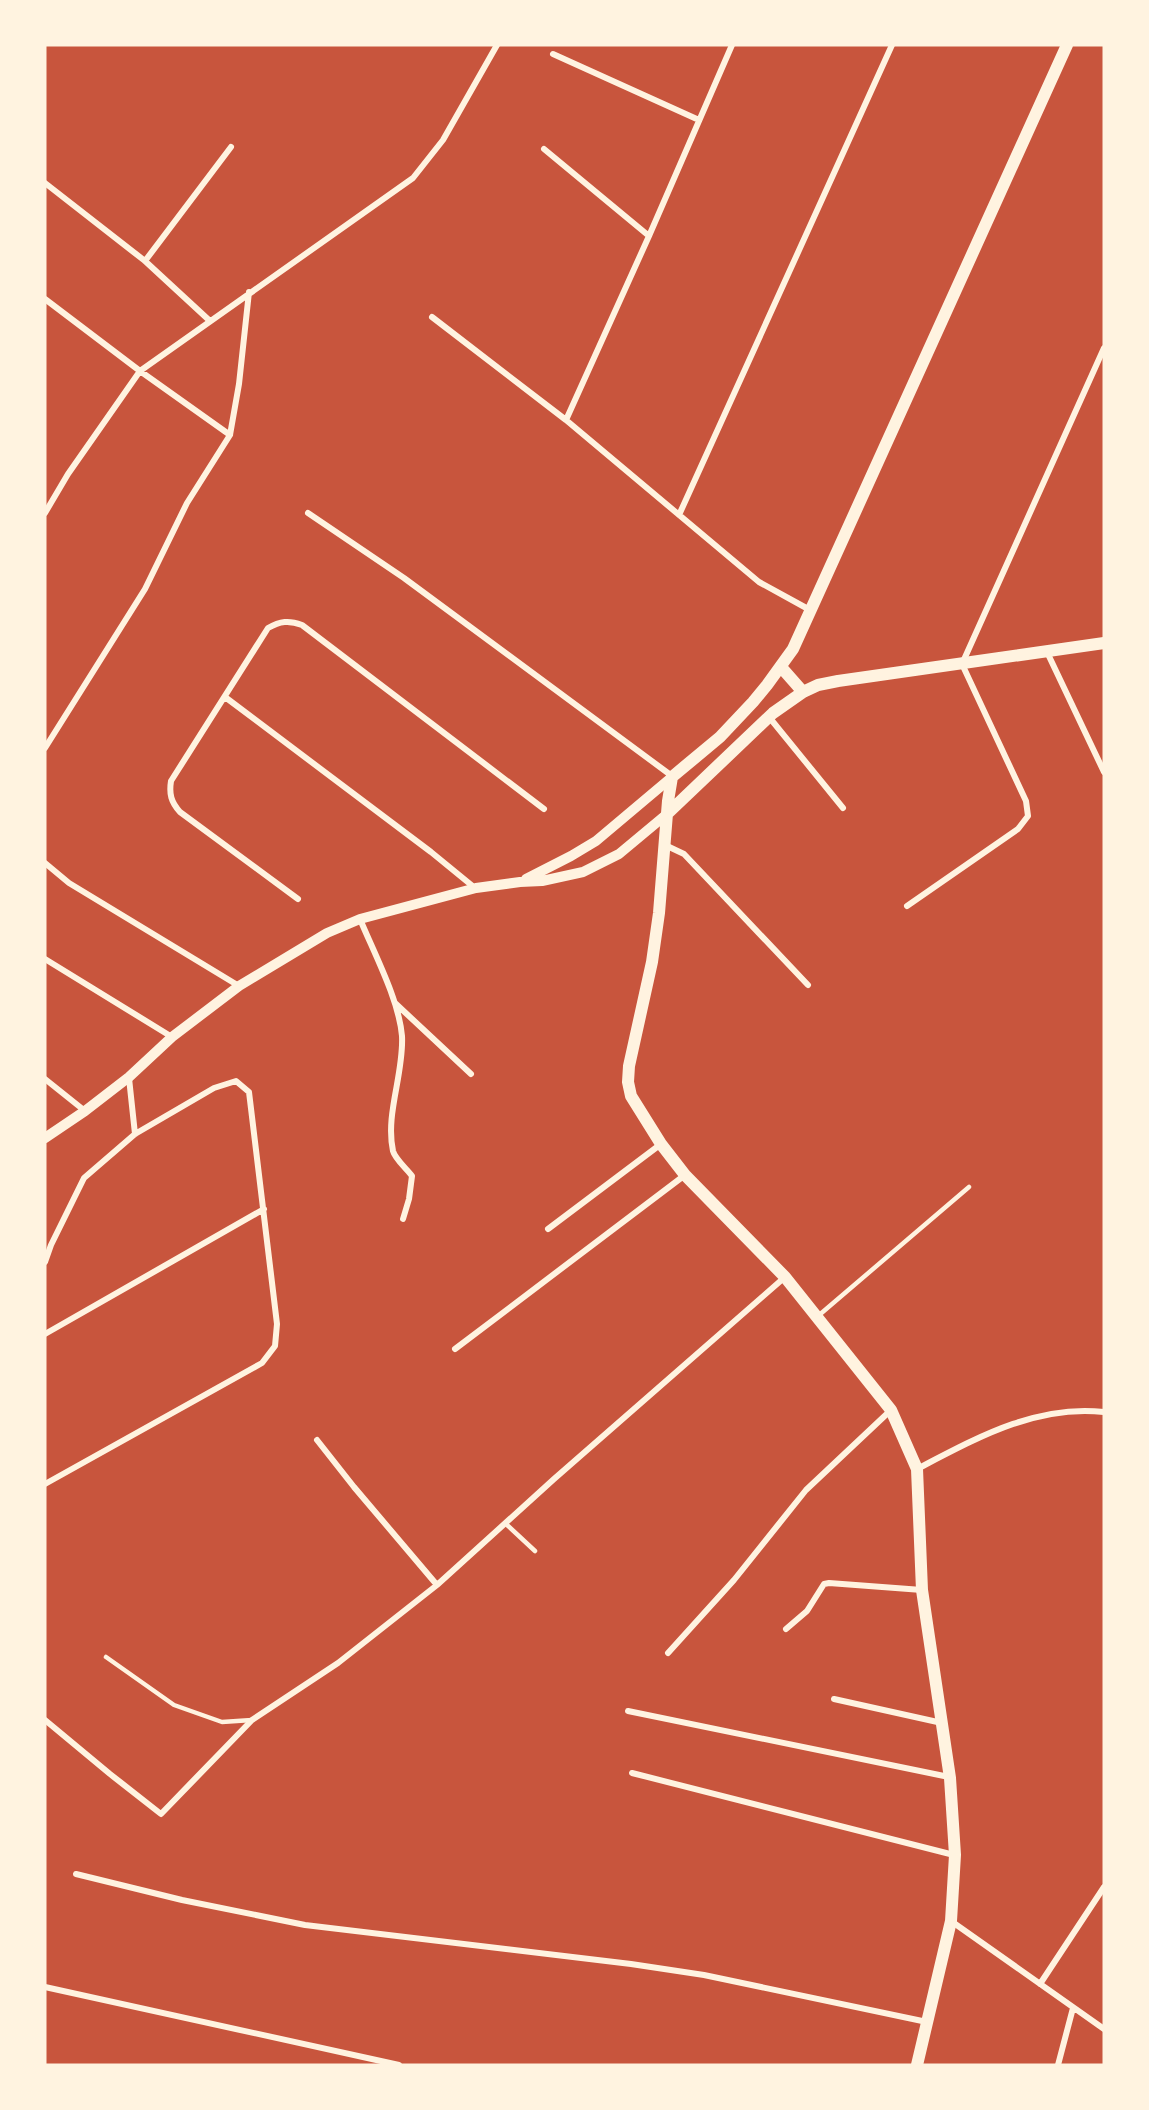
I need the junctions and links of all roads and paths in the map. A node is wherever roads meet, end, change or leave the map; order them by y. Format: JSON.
{"nodes":[{"id":1,"x":497,"y":45,"type":"edge"},
{"id":2,"x":732,"y":45,"type":"edge"},
{"id":3,"x":892,"y":45,"type":"edge"},
{"id":4,"x":1067,"y":45,"type":"edge"},
{"id":5,"x":553,"y":54,"type":"dead end"},
{"id":6,"x":699,"y":120,"type":"junction"},
{"id":7,"x":231,"y":147,"type":"dead end"},
{"id":8,"x":544,"y":149,"type":"dead end"},
{"id":9,"x":45,"y":183,"type":"edge"},
{"id":10,"x":649,"y":236,"type":"junction"},
{"id":11,"x":145,"y":261,"type":"junction"},
{"id":12,"x":249,"y":292,"type":"junction"},
{"id":13,"x":45,"y":299,"type":"edge"},
{"id":14,"x":432,"y":317,"type":"dead end"},
{"id":15,"x":210,"y":321,"type":"junction"},
{"id":16,"x":1104,"y":348,"type":"edge"},
{"id":17,"x":140,"y":371,"type":"junction"},
{"id":18,"x":566,"y":420,"type":"junction"},
{"id":19,"x":230,"y":435,"type":"junction"},
{"id":20,"x":45,"y":513,"type":"edge"},
{"id":21,"x":308,"y":513,"type":"dead end"},
{"id":22,"x":679,"y":515,"type":"junction"},
{"id":23,"x":811,"y":611,"type":"junction"},
{"id":24,"x":1104,"y":643,"type":"edge"},
{"id":25,"x":1047,"y":652,"type":"junction"},
{"id":26,"x":962,"y":664,"type":"junction"},
{"id":27,"x":781,"y":667,"type":"junction"},
{"id":28,"x":803,"y":692,"type":"junction"},
{"id":29,"x":225,"y":697,"type":"junction"},
{"id":30,"x":769,"y":717,"type":"junction"},
{"id":31,"x":45,"y":748,"type":"edge"},
{"id":32,"x":1104,"y":772,"type":"edge"},
{"id":33,"x":672,"y":777,"type":"junction"},
{"id":34,"x":843,"y":808,"type":"dead end"},
{"id":35,"x":544,"y":809,"type":"dead end"},
{"id":36,"x":667,"y":814,"type":"junction"},
{"id":37,"x":665,"y":845,"type":"junction"},
{"id":38,"x":45,"y":863,"type":"edge"},
{"id":39,"x":520,"y":882,"type":"junction"},
{"id":40,"x":476,"y":888,"type":"junction"},
{"id":41,"x":298,"y":899,"type":"dead end"},
{"id":42,"x":907,"y":906,"type":"dead end"},
{"id":43,"x":360,"y":919,"type":"junction"},
{"id":44,"x":45,"y":958,"type":"edge"},
{"id":45,"x":808,"y":985,"type":"dead end"},
{"id":46,"x":239,"y":986,"type":"junction"},
{"id":47,"x":393,"y":1002,"type":"junction"},
{"id":48,"x":172,"y":1037,"type":"junction"},
{"id":49,"x":471,"y":1074,"type":"dead end"},
{"id":50,"x":129,"y":1077,"type":"junction"},
{"id":51,"x":45,"y":1079,"type":"edge"},
{"id":52,"x":85,"y":1111,"type":"junction"},
{"id":53,"x":135,"y":1134,"type":"junction"},
{"id":54,"x":45,"y":1138,"type":"edge"},
{"id":55,"x":661,"y":1144,"type":"junction"},
{"id":56,"x":685,"y":1175,"type":"junction"},
{"id":57,"x":969,"y":1187,"type":"dead end"},
{"id":58,"x":264,"y":1209,"type":"junction"},
{"id":59,"x":403,"y":1220,"type":"dead end"},
{"id":60,"x":548,"y":1229,"type":"dead end"},
{"id":61,"x":45,"y":1262,"type":"edge"},
{"id":62,"x":785,"y":1277,"type":"junction"},
{"id":63,"x":817,"y":1317,"type":"junction"},
{"id":64,"x":45,"y":1334,"type":"edge"},
{"id":65,"x":455,"y":1349,"type":"dead end"},
{"id":66,"x":891,"y":1410,"type":"junction"},
{"id":67,"x":1104,"y":1412,"type":"edge"},
{"id":68,"x":318,"y":1440,"type":"dead end"},
{"id":69,"x":917,"y":1469,"type":"junction"},
{"id":70,"x":45,"y":1484,"type":"edge"},
{"id":71,"x":505,"y":1523,"type":"junction"},
{"id":72,"x":535,"y":1551,"type":"dead end"},
{"id":73,"x":437,"y":1585,"type":"junction"},
{"id":74,"x":922,"y":1590,"type":"junction"},
{"id":75,"x":786,"y":1629,"type":"dead end"},
{"id":76,"x":668,"y":1653,"type":"dead end"},
{"id":77,"x":106,"y":1657,"type":"dead end"},
{"id":78,"x":834,"y":1700,"type":"dead end"},
{"id":79,"x":628,"y":1711,"type":"dead end"},
{"id":80,"x":45,"y":1720,"type":"edge"},
{"id":81,"x":252,"y":1720,"type":"junction"},
{"id":82,"x":942,"y":1723,"type":"junction"},
{"id":83,"x":632,"y":1773,"type":"dead end"},
{"id":84,"x":950,"y":1778,"type":"junction"},
{"id":85,"x":955,"y":1855,"type":"junction"},
{"id":86,"x":76,"y":1874,"type":"dead end"},
{"id":87,"x":1104,"y":1887,"type":"edge"},
{"id":88,"x":951,"y":1921,"type":"junction"},
{"id":89,"x":1040,"y":1984,"type":"junction"},
{"id":90,"x":45,"y":1987,"type":"edge"},
{"id":91,"x":1073,"y":2008,"type":"junction"},
{"id":92,"x":927,"y":2022,"type":"junction"},
{"id":93,"x":1104,"y":2029,"type":"edge"},
{"id":94,"x":399,"y":2065,"type":"edge"},
{"id":95,"x":917,"y":2065,"type":"edge"},
{"id":96,"x":1058,"y":2065,"type":"edge"}],
"edges":[{"from":1,"to":12,"type":"street"},
{"from":2,"to":6,"type":"street"},
{"from":3,"to":22,"type":"street"},
{"from":4,"to":23,"type":"main road"},
{"from":5,"to":6,"type":"street"},
{"from":6,"to":10,"type":"street"},
{"from":7,"to":11,"type":"street"},
{"from":8,"to":10,"type":"street"},
{"from":9,"to":11,"type":"street"},
{"from":10,"to":18,"type":"street"},
{"from":11,"to":15,"type":"street"},
{"from":12,"to":15,"type":"street"},
{"from":12,"to":19,"type":"street"},
{"from":13,"to":17,"type":"street"},
{"from":14,"to":18,"type":"street"},
{"from":15,"to":17,"type":"street"},
{"from":16,"to":26,"type":"street"},
{"from":17,"to":19,"type":"street"},
{"from":17,"to":20,"type":"street"},
{"from":18,"to":22,"type":"street"},
{"from":19,"to":31,"type":"street"},
{"from":21,"to":33,"type":"street"},
{"from":22,"to":23,"type":"street"},
{"from":23,"to":27,"type":"main road"},
{"from":24,"to":25,"type":"main road"},
{"from":25,"to":26,"type":"main road"},
{"from":25,"to":32,"type":"street"},
{"from":26,"to":28,"type":"main road"},
{"from":26,"to":42,"type":"street"},
{"from":27,"to":28,"type":"main road"},
{"from":27,"to":33,"type":"main road"},
{"from":28,"to":30,"type":"main road"},
{"from":29,"to":35,"type":"street"},
{"from":29,"to":40,"type":"street"},
{"from":29,"to":41,"type":"street"},
{"from":30,"to":34,"type":"street"},
{"from":30,"to":36,"type":"main road"},
{"from":33,"to":36,"type":"main road"},
{"from":33,"to":39,"type":"street"},
{"from":36,"to":37,"type":"main road"},
{"from":36,"to":39,"type":"street"},
{"from":37,"to":45,"type":"street"},
{"from":37,"to":55,"type":"main road"},
{"from":38,"to":46,"type":"street"},
{"from":39,"to":40,"type":"street"},
{"from":40,"to":43,"type":"street"},
{"from":43,"to":46,"type":"street"},
{"from":43,"to":47,"type":"street"},
{"from":44,"to":48,"type":"street"},
{"from":46,"to":48,"type":"street"},
{"from":47,"to":49,"type":"street"},
{"from":47,"to":59,"type":"street"},
{"from":48,"to":50,"type":"street"},
{"from":50,"to":52,"type":"street"},
{"from":50,"to":53,"type":"street"},
{"from":51,"to":52,"type":"street"},
{"from":52,"to":54,"type":"street"},
{"from":53,"to":58,"type":"street"},
{"from":53,"to":61,"type":"street"},
{"from":55,"to":56,"type":"main road"},
{"from":55,"to":60,"type":"street"},
{"from":56,"to":62,"type":"main road"},
{"from":56,"to":65,"type":"street"},
{"from":57,"to":63,"type":"lane"},
{"from":58,"to":64,"type":"street"},
{"from":58,"to":70,"type":"street"},
{"from":62,"to":63,"type":"main road"},
{"from":62,"to":71,"type":"street"},
{"from":63,"to":66,"type":"main road"},
{"from":66,"to":69,"type":"main road"},
{"from":66,"to":76,"type":"street"},
{"from":67,"to":69,"type":"street"},
{"from":68,"to":73,"type":"street"},
{"from":69,"to":74,"type":"main road"},
{"from":71,"to":72,"type":"lane"},
{"from":71,"to":73,"type":"street"},
{"from":73,"to":81,"type":"street"},
{"from":74,"to":75,"type":"street"},
{"from":74,"to":82,"type":"main road"},
{"from":77,"to":81,"type":"lane"},
{"from":78,"to":82,"type":"street"},
{"from":79,"to":84,"type":"street"},
{"from":80,"to":81,"type":"street"},
{"from":82,"to":84,"type":"main road"},
{"from":83,"to":85,"type":"street"},
{"from":84,"to":85,"type":"main road"},
{"from":85,"to":88,"type":"main road"},
{"from":86,"to":92,"type":"street"},
{"from":87,"to":89,"type":"street"},
{"from":88,"to":89,"type":"street"},
{"from":88,"to":92,"type":"main road"},
{"from":89,"to":91,"type":"street"},
{"from":90,"to":94,"type":"street"},
{"from":91,"to":93,"type":"street"},
{"from":91,"to":96,"type":"street"},
{"from":92,"to":95,"type":"main road"}]}
